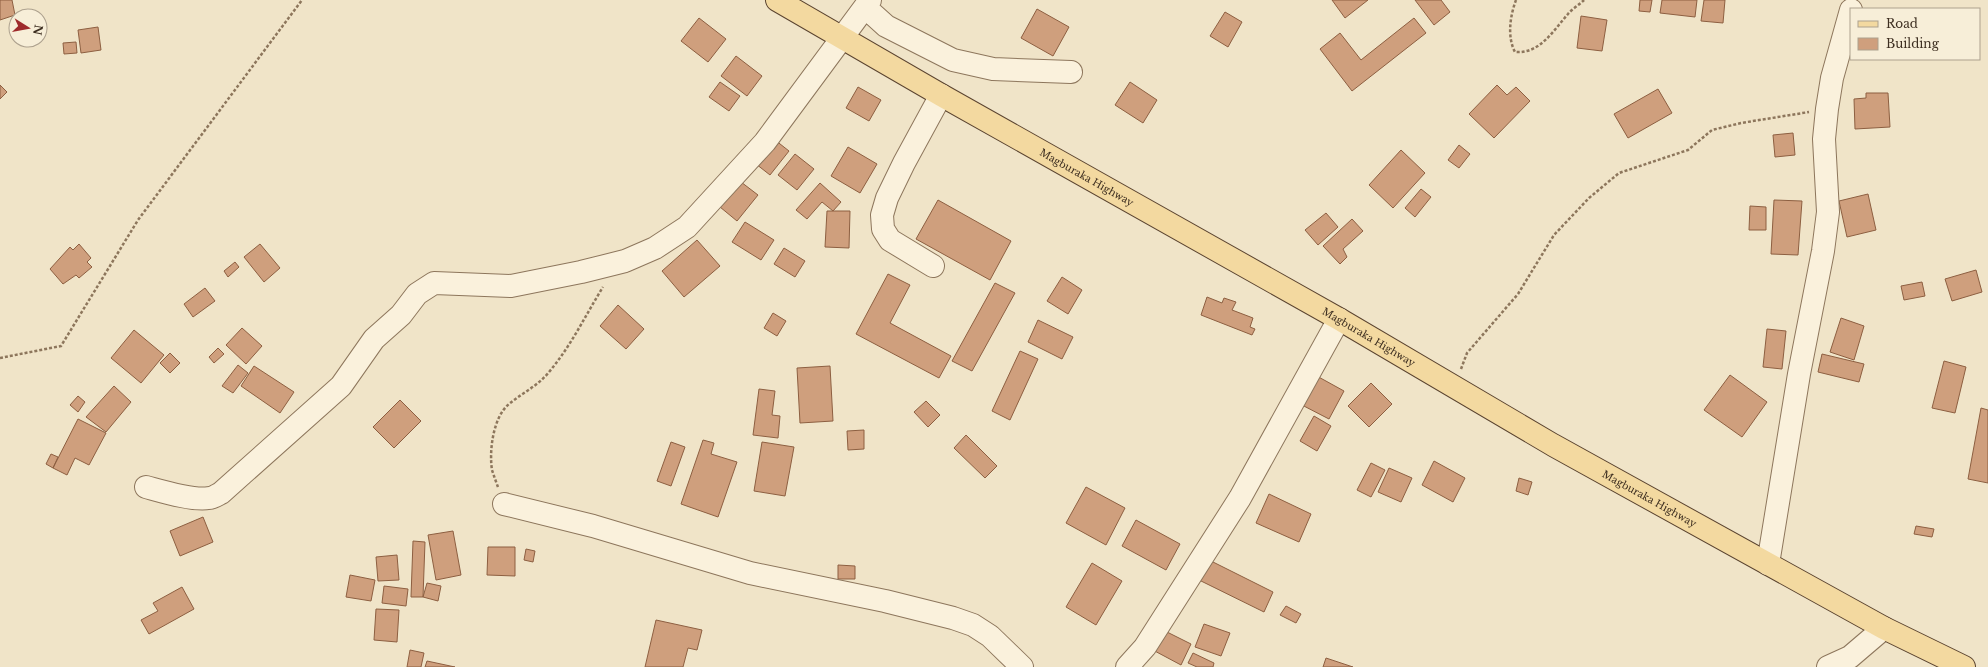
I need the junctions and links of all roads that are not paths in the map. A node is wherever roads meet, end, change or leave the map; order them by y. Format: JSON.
{"nodes":[{"id":1,"x":777,"y":0,"type":"edge"},
{"id":2,"x":867,"y":4,"type":"edge"},
{"id":3,"x":1850,"y":14,"type":"edge"},
{"id":4,"x":843,"y":38,"type":"junction"},
{"id":5,"x":1071,"y":72,"type":"dead end"},
{"id":6,"x":941,"y":95,"type":"junction"},
{"id":7,"x":933,"y":266,"type":"dead end"},
{"id":8,"x":1339,"y":319,"type":"junction"},
{"id":9,"x":146,"y":487,"type":"dead end"},
{"id":10,"x":504,"y":504,"type":"road end"},
{"id":11,"x":1768,"y":564,"type":"junction"},
{"id":12,"x":1884,"y":628,"type":"junction"},
{"id":13,"x":1022,"y":667,"type":"edge"},
{"id":14,"x":1127,"y":667,"type":"edge"},
{"id":15,"x":1828,"y":667,"type":"edge"},
{"id":16,"x":1964,"y":667,"type":"edge"}],
"edges":[{"from":1,"to":4,"type":"main road","name":"Magburaka Highway"},
{"from":2,"to":4,"type":"street"},
{"from":2,"to":5,"type":"street"},
{"from":3,"to":11,"type":"street"},
{"from":4,"to":6,"type":"main road","name":"Magburaka Highway"},
{"from":4,"to":9,"type":"street"},
{"from":6,"to":7,"type":"street"},
{"from":6,"to":8,"type":"main road","name":"Magburaka Highway"},
{"from":8,"to":11,"type":"main road","name":"Magburaka Highway"},
{"from":8,"to":14,"type":"street"},
{"from":10,"to":13,"type":"street"},
{"from":11,"to":12,"type":"main road","name":"Magburaka Highway"},
{"from":12,"to":15,"type":"street"},
{"from":12,"to":16,"type":"main road","name":"Magburaka Highway"}]}
